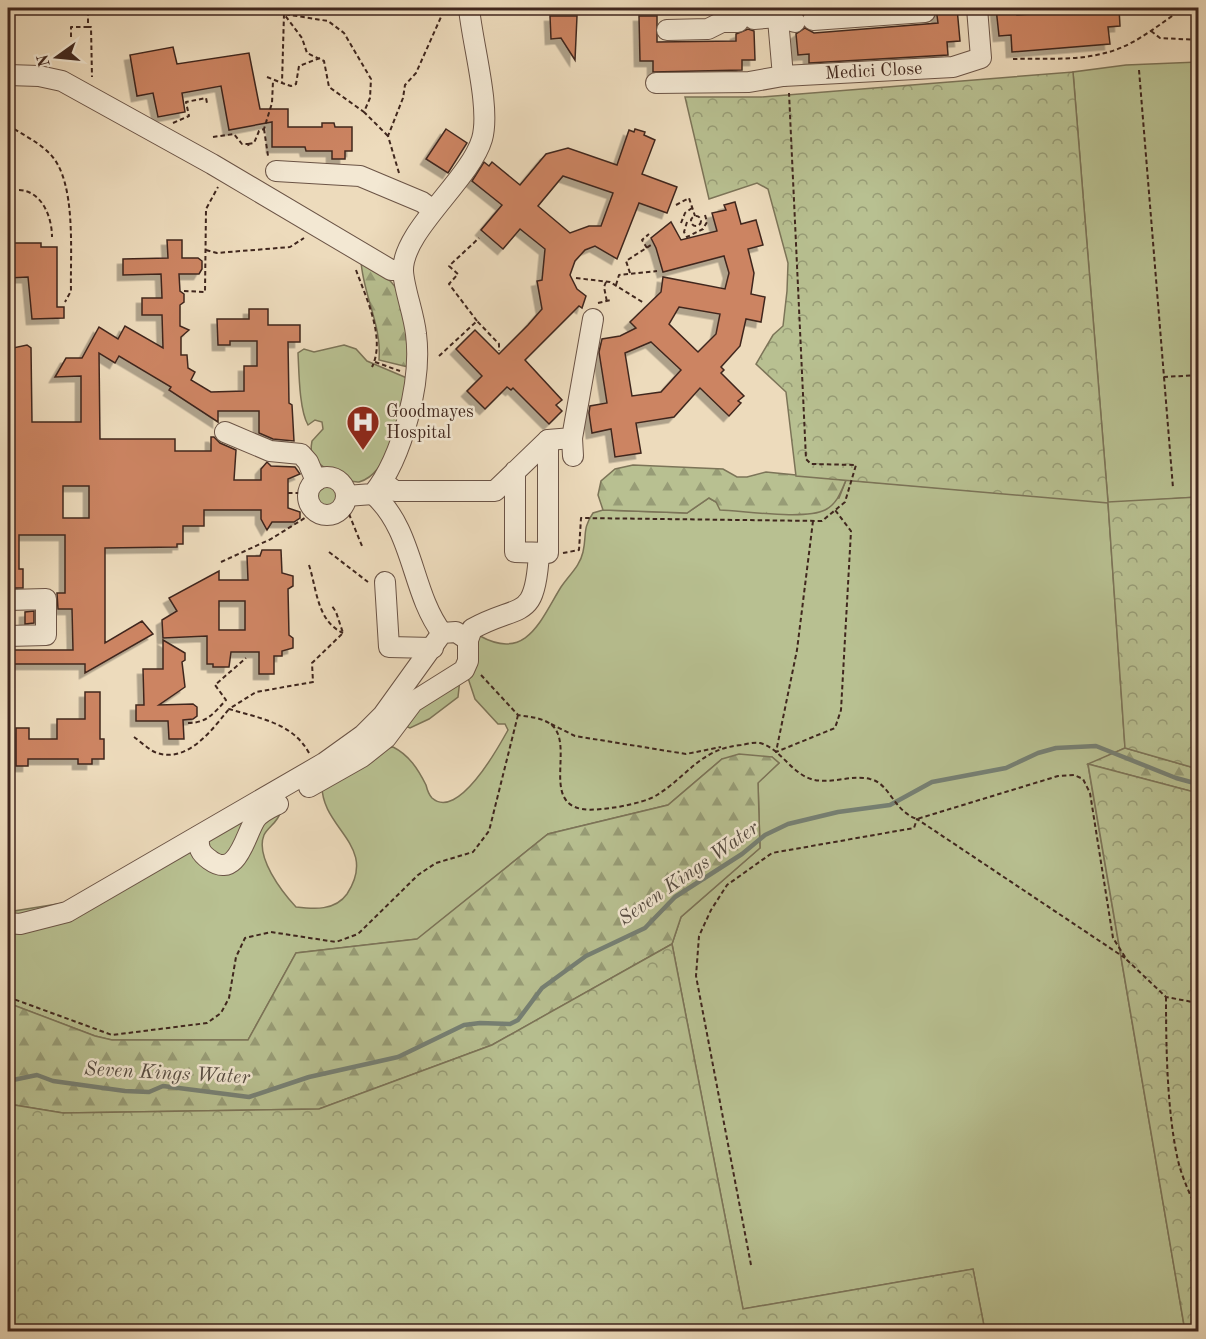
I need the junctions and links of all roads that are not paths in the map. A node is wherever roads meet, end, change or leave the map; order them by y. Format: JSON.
{"nodes":[{"id":1,"x":469,"y":8,"type":"edge"},
{"id":2,"x":977,"y":8,"type":"edge"},
{"id":3,"x":925,"y":12,"type":"dead end"},
{"id":4,"x":791,"y":17,"type":"edge"},
{"id":5,"x":667,"y":30,"type":"dead end"},
{"id":6,"x":8,"y":75,"type":"edge"},
{"id":7,"x":786,"y":76,"type":"junction"},
{"id":8,"x":656,"y":83,"type":"dead end"},
{"id":9,"x":276,"y":171,"type":"road end"},
{"id":10,"x":433,"y":210,"type":"junction"},
{"id":11,"x":403,"y":270,"type":"junction"},
{"id":12,"x":593,"y":319,"type":"dead end"},
{"id":13,"x":225,"y":432,"type":"dead end"},
{"id":14,"x":548,"y":440,"type":"junction"},
{"id":15,"x":515,"y":471,"type":"junction"},
{"id":16,"x":312,"y":487,"type":"junction"},
{"id":17,"x":378,"y":488,"type":"junction"},
{"id":18,"x":344,"y":501,"type":"junction"},
{"id":19,"x":544,"y":553,"type":"junction"},
{"id":20,"x":385,"y":582,"type":"road end"},
{"id":21,"x":8,"y":600,"type":"edge"},
{"id":22,"x":8,"y":636,"type":"edge"},
{"id":23,"x":468,"y":640,"type":"junction"},
{"id":24,"x":437,"y":641,"type":"junction"},
{"id":25,"x":199,"y":836,"type":"junction"},
{"id":26,"x":8,"y":923,"type":"edge"}],
"edges":[{"from":1,"to":10,"type":"street"},
{"from":2,"to":7,"type":"street","name":"Medici Close"},
{"from":3,"to":4,"type":"street"},
{"from":4,"to":5,"type":"street"},
{"from":4,"to":7,"type":"street"},
{"from":6,"to":11,"type":"street"},
{"from":7,"to":8,"type":"street"},
{"from":9,"to":10,"type":"street"},
{"from":10,"to":11,"type":"street"},
{"from":11,"to":17,"type":"street"},
{"from":12,"to":14,"type":"street"},
{"from":13,"to":16,"type":"street"},
{"from":14,"to":15,"type":"street"},
{"from":14,"to":19,"type":"street"},
{"from":15,"to":17,"type":"street"},
{"from":15,"to":19,"type":"street"},
{"from":16,"to":18,"type":"street"},
{"from":16,"to":18,"type":"street"},
{"from":17,"to":18,"type":"street"},
{"from":17,"to":24,"type":"street"},
{"from":19,"to":23,"type":"street"},
{"from":20,"to":24,"type":"street"},
{"from":21,"to":22,"type":"street"},
{"from":23,"to":24,"type":"street"},
{"from":23,"to":25,"type":"street"},
{"from":24,"to":25,"type":"street"},
{"from":25,"to":26,"type":"street"}]}
